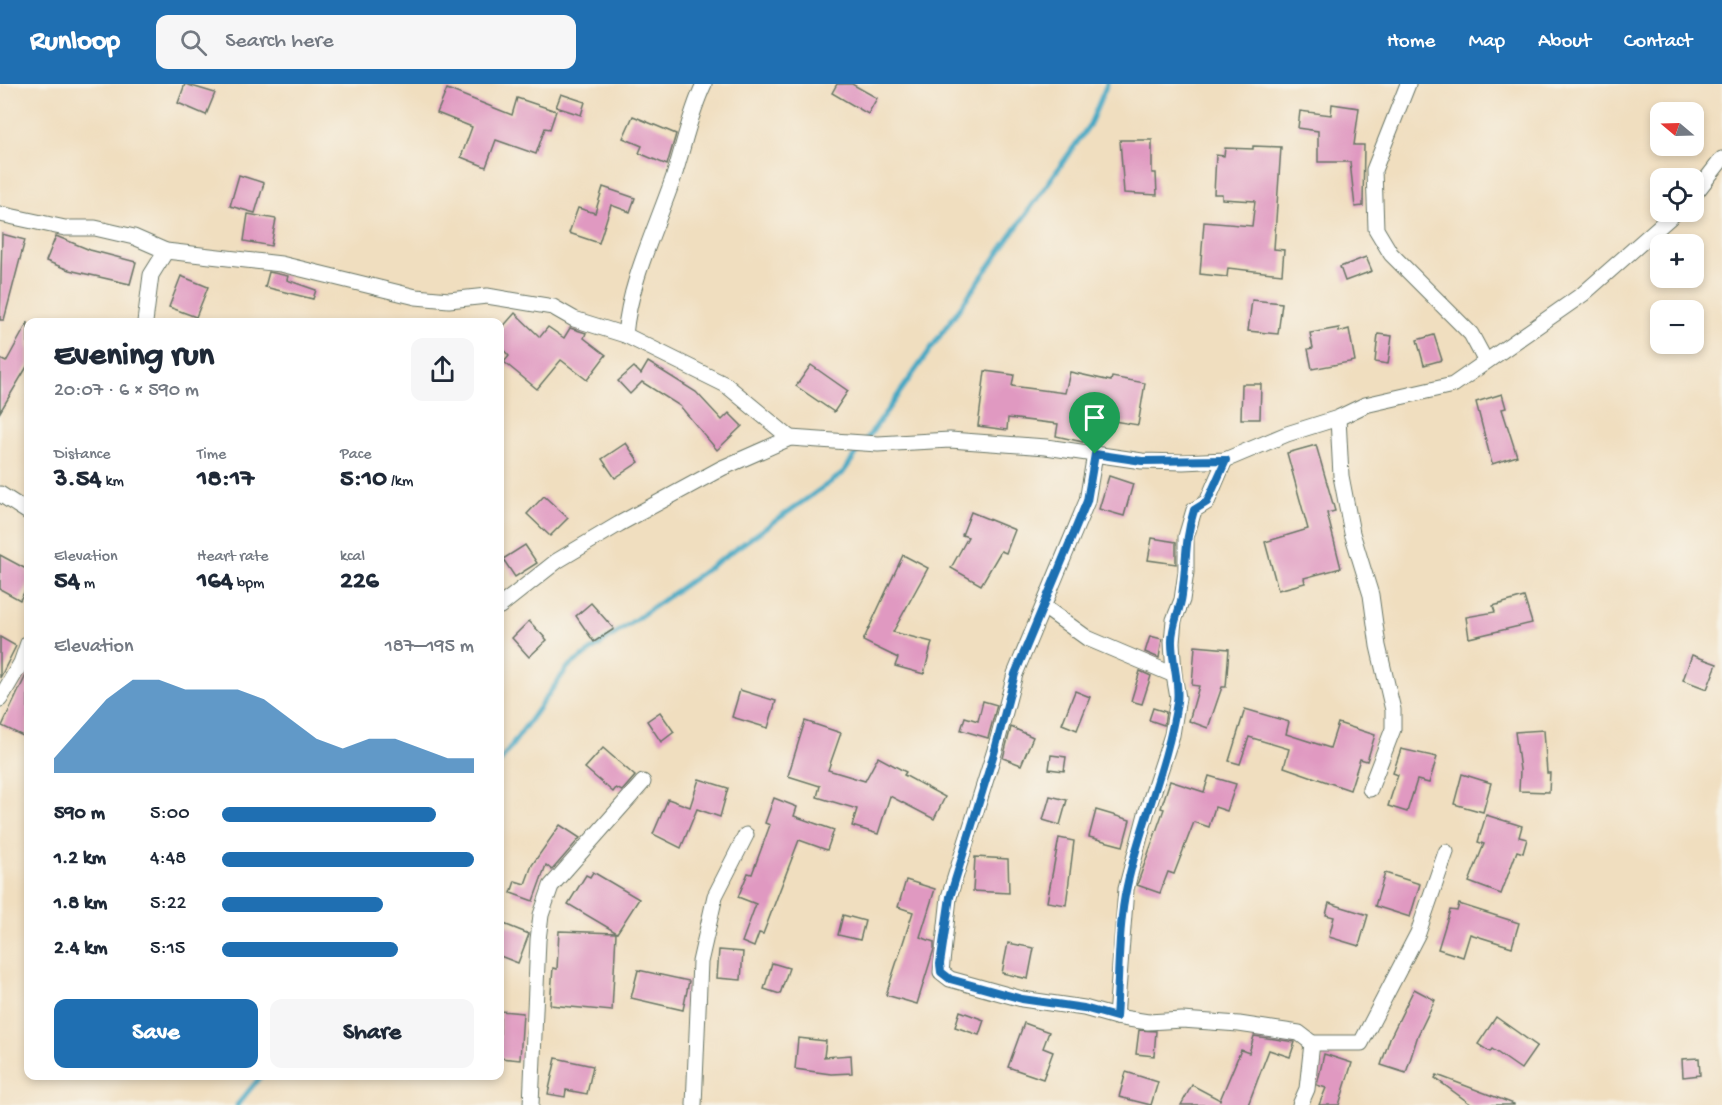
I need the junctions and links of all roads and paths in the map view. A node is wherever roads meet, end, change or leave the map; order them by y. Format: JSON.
{"nodes":[{"id":1,"x":704,"y":84,"type":"edge"},
{"id":2,"x":1408,"y":84,"type":"edge"},
{"id":3,"x":1722,"y":159,"type":"edge"},
{"id":4,"x":1704,"y":182,"type":"edge"},
{"id":5,"x":0,"y":214,"type":"edge"},
{"id":6,"x":1665,"y":222,"type":"edge"},
{"id":7,"x":166,"y":251,"type":"junction"},
{"id":8,"x":146,"y":318,"type":"edge"},
{"id":9,"x":625,"y":335,"type":"junction"},
{"id":10,"x":1485,"y":360,"type":"junction"},
{"id":11,"x":1338,"y":418,"type":"junction"},
{"id":12,"x":790,"y":438,"type":"junction"},
{"id":13,"x":1095,"y":454,"type":"junction"},
{"id":14,"x":1226,"y":460,"type":"junction"},
{"id":15,"x":0,"y":494,"type":"edge"},
{"id":16,"x":24,"y":509,"type":"edge"},
{"id":17,"x":504,"y":603,"type":"edge"},
{"id":18,"x":1044,"y":607,"type":"junction"},
{"id":19,"x":24,"y":666,"type":"edge"},
{"id":20,"x":1174,"y":675,"type":"junction"},
{"id":21,"x":0,"y":699,"type":"edge"},
{"id":22,"x":643,"y":782,"type":"dead end"},
{"id":23,"x":1370,"y":789,"type":"dead end"},
{"id":24,"x":746,"y":835,"type":"dead end"},
{"id":25,"x":1446,"y":852,"type":"dead end"},
{"id":26,"x":1116,"y":1017,"type":"junction"},
{"id":27,"x":1312,"y":1043,"type":"junction"},
{"id":28,"x":531,"y":1105,"type":"edge"},
{"id":29,"x":694,"y":1105,"type":"edge"},
{"id":30,"x":1300,"y":1105,"type":"edge"}],
"edges":[{"from":1,"to":9,"type":"street"},
{"from":2,"to":10,"type":"street"},
{"from":3,"to":4,"type":"street"},
{"from":5,"to":7,"type":"street"},
{"from":6,"to":10,"type":"street"},
{"from":7,"to":8,"type":"street"},
{"from":7,"to":9,"type":"street"},
{"from":9,"to":12,"type":"street"},
{"from":10,"to":11,"type":"street"},
{"from":11,"to":14,"type":"street"},
{"from":11,"to":23,"type":"street"},
{"from":12,"to":13,"type":"street"},
{"from":12,"to":17,"type":"street"},
{"from":13,"to":14,"type":"street"},
{"from":13,"to":18,"type":"street"},
{"from":14,"to":20,"type":"street"},
{"from":15,"to":16,"type":"street"},
{"from":18,"to":20,"type":"street"},
{"from":18,"to":26,"type":"street"},
{"from":19,"to":21,"type":"street"},
{"from":20,"to":26,"type":"street"},
{"from":22,"to":28,"type":"street"},
{"from":24,"to":29,"type":"street"},
{"from":25,"to":27,"type":"street"},
{"from":26,"to":27,"type":"street"},
{"from":27,"to":30,"type":"street"}]}
